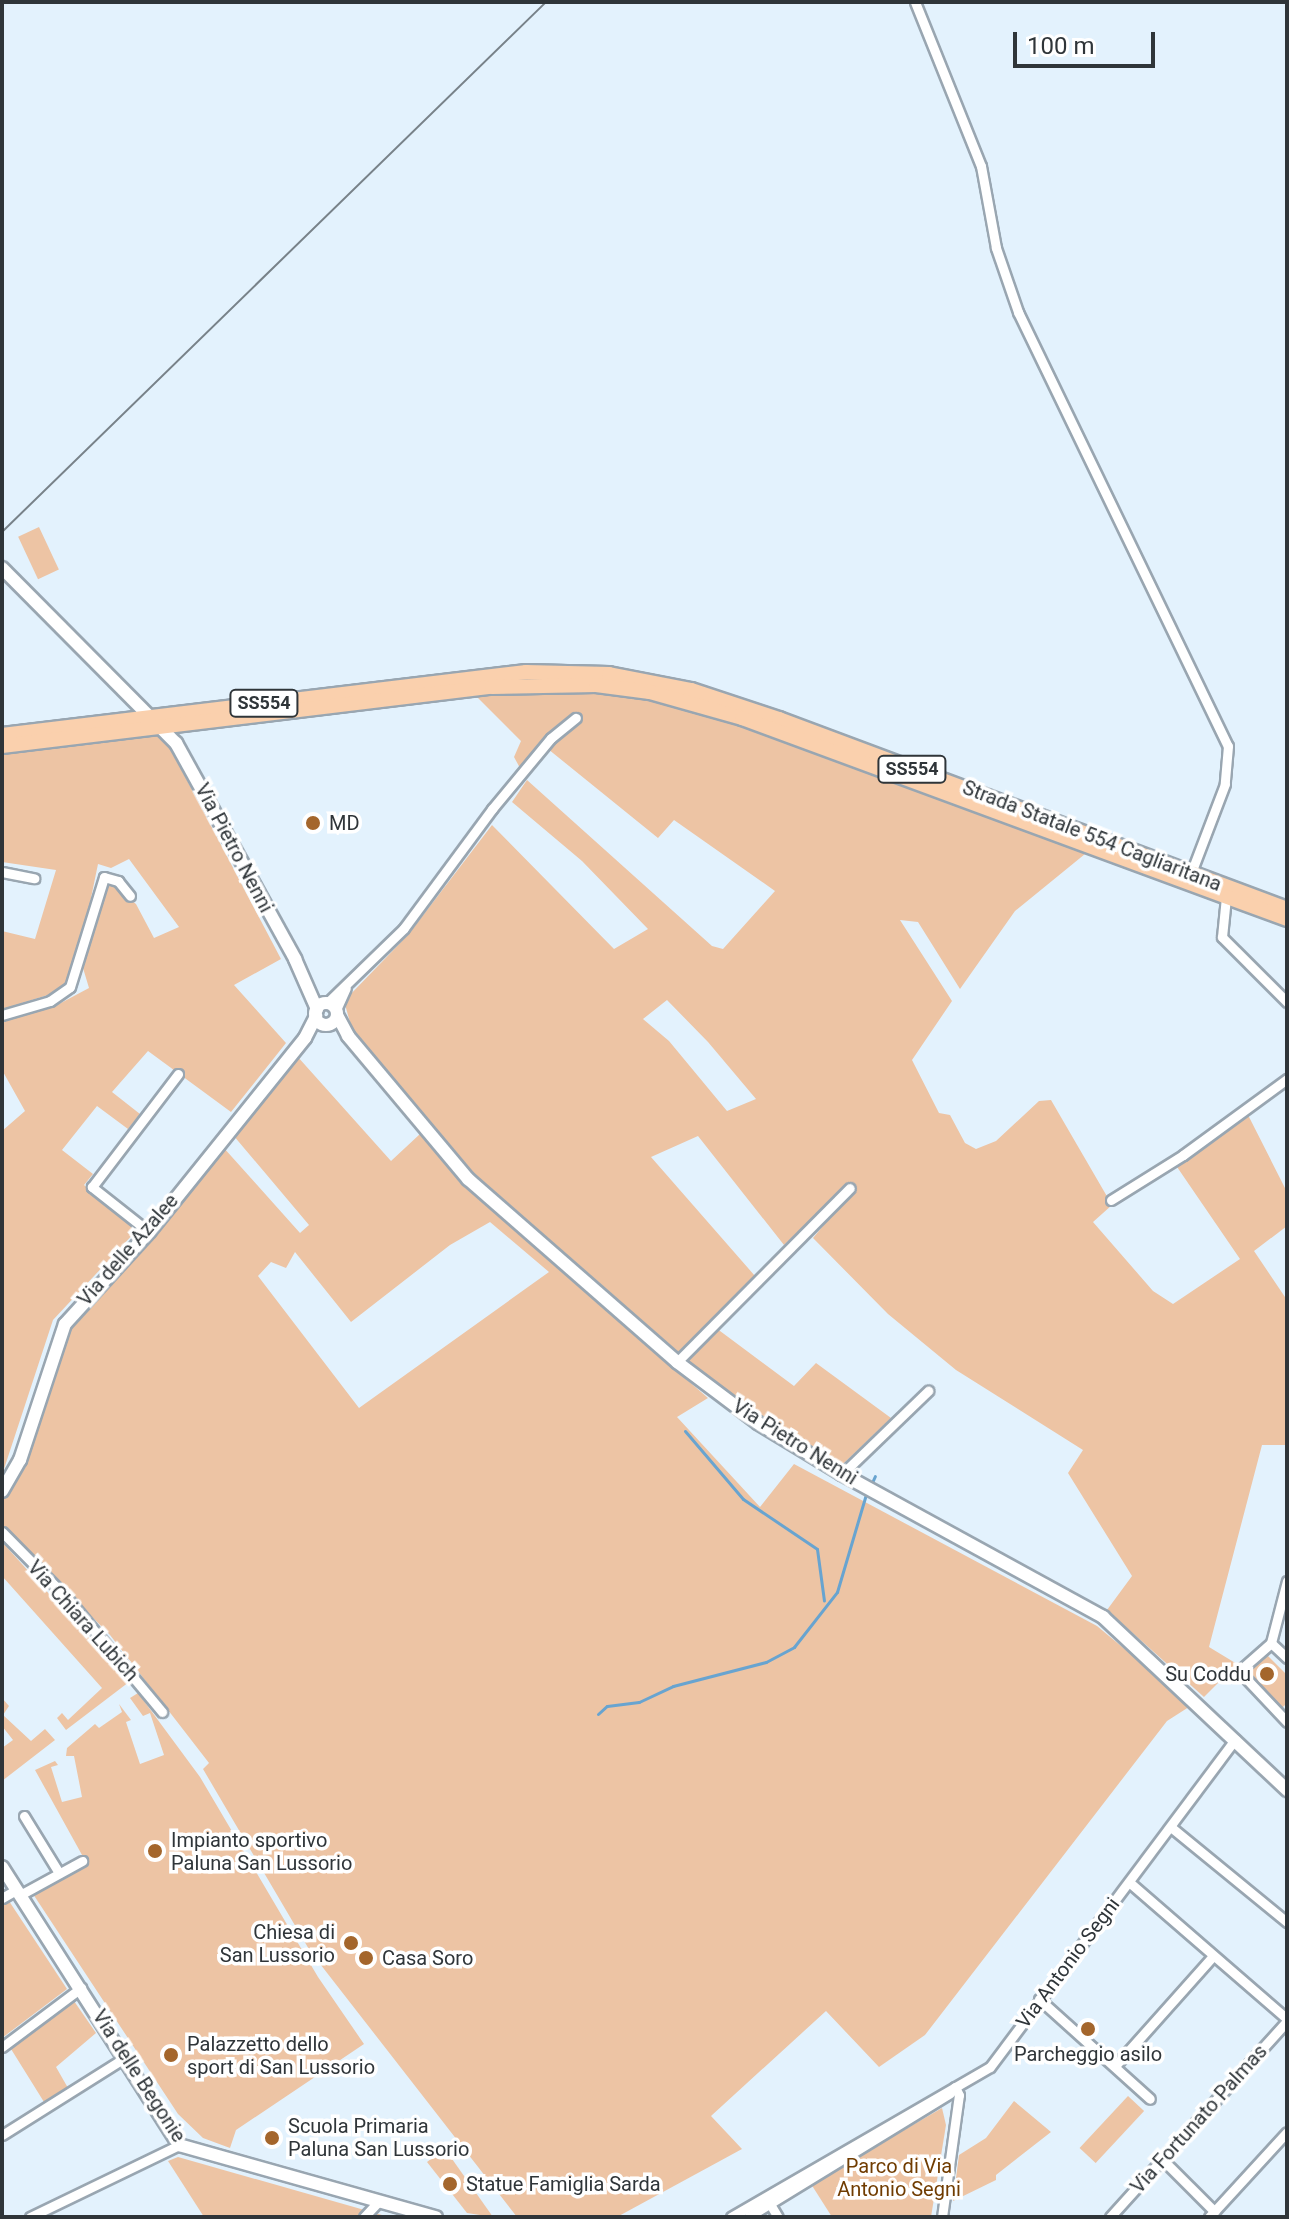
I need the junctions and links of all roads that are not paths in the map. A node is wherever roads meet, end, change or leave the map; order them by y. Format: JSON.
{"nodes":[{"id":1,"x":915,"y":2,"type":"edge"},
{"id":2,"x":2,"y":568,"type":"edge"},
{"id":3,"x":576,"y":718,"type":"dead end"},
{"id":4,"x":154,"y":722,"type":"junction"},
{"id":5,"x":2,"y":735,"type":"edge"},
{"id":6,"x":2,"y":746,"type":"edge"},
{"id":7,"x":2,"y":872,"type":"edge"},
{"id":8,"x":1191,"y":873,"type":"junction"},
{"id":9,"x":34,"y":878,"type":"dead end"},
{"id":10,"x":130,"y":896,"type":"dead end"},
{"id":11,"x":1226,"y":897,"type":"junction"},
{"id":12,"x":1287,"y":909,"type":"edge"},
{"id":13,"x":1287,"y":919,"type":"edge"},
{"id":14,"x":1287,"y":1002,"type":"edge"},
{"id":15,"x":326,"y":1013,"type":"junction"},
{"id":16,"x":2,"y":1015,"type":"edge"},
{"id":17,"x":178,"y":1074,"type":"dead end"},
{"id":18,"x":1287,"y":1079,"type":"edge"},
{"id":19,"x":850,"y":1188,"type":"dead end"},
{"id":20,"x":1111,"y":1200,"type":"dead end"},
{"id":21,"x":149,"y":1232,"type":"junction"},
{"id":22,"x":677,"y":1362,"type":"junction"},
{"id":23,"x":928,"y":1391,"type":"dead end"},
{"id":24,"x":842,"y":1474,"type":"junction"},
{"id":25,"x":2,"y":1491,"type":"edge"},
{"id":26,"x":2,"y":1532,"type":"edge"},
{"id":27,"x":1287,"y":1581,"type":"edge"},
{"id":28,"x":1271,"y":1643,"type":"junction"},
{"id":29,"x":1287,"y":1658,"type":"edge"},
{"id":30,"x":162,"y":1712,"type":"dead end"},
{"id":31,"x":1287,"y":1722,"type":"edge"},
{"id":32,"x":1235,"y":1740,"type":"junction"},
{"id":33,"x":1287,"y":1790,"type":"edge"},
{"id":34,"x":24,"y":1816,"type":"dead end"},
{"id":35,"x":1172,"y":1828,"type":"junction"},
{"id":36,"x":82,"y":1861,"type":"dead end"},
{"id":37,"x":2,"y":1867,"type":"edge"},
{"id":38,"x":59,"y":1873,"type":"junction"},
{"id":39,"x":1129,"y":1882,"type":"junction"},
{"id":40,"x":18,"y":1893,"type":"junction"},
{"id":41,"x":2,"y":1898,"type":"edge"},
{"id":42,"x":1287,"y":1922,"type":"edge"},
{"id":43,"x":1212,"y":1957,"type":"junction"},
{"id":44,"x":81,"y":1988,"type":"junction"},
{"id":45,"x":1039,"y":1999,"type":"junction"},
{"id":46,"x":1287,"y":2020,"type":"edge"},
{"id":47,"x":2,"y":2047,"type":"edge"},
{"id":48,"x":126,"y":2057,"type":"junction"},
{"id":49,"x":1115,"y":2066,"type":"junction"},
{"id":50,"x":955,"y":2087,"type":"junction"},
{"id":51,"x":1150,"y":2099,"type":"dead end"},
{"id":52,"x":2,"y":2135,"type":"edge"},
{"id":53,"x":1285,"y":2140,"type":"edge"},
{"id":54,"x":179,"y":2145,"type":"junction"},
{"id":55,"x":1162,"y":2159,"type":"junction"},
{"id":56,"x":768,"y":2200,"type":"junction"},
{"id":57,"x":378,"y":2202,"type":"junction"},
{"id":58,"x":1212,"y":2214,"type":"edge"},
{"id":59,"x":30,"y":2217,"type":"edge"},
{"id":60,"x":364,"y":2217,"type":"edge"},
{"id":61,"x":436,"y":2217,"type":"edge"},
{"id":62,"x":731,"y":2217,"type":"edge"},
{"id":63,"x":748,"y":2217,"type":"edge"},
{"id":64,"x":778,"y":2217,"type":"edge"},
{"id":65,"x":942,"y":2217,"type":"edge"},
{"id":66,"x":1110,"y":2217,"type":"edge"}],
"edges":[{"from":1,"to":8,"type":"street"},
{"from":2,"to":4,"type":"street","name":"Via Pietro Nenni"},
{"from":3,"to":15,"type":"street"},
{"from":4,"to":5,"type":"main road","name":"Strada Statale 554 Cagliaritana","number":"SS554"},
{"from":4,"to":6,"type":"main road","name":"Strada Statale 554 Cagliaritana","number":"SS554"},
{"from":4,"to":8,"type":"main road","name":"Strada Statale 554 Cagliaritana","number":"SS554"},
{"from":4,"to":11,"type":"main road","name":"Strada Statale 554 Cagliaritana","number":"SS554"},
{"from":4,"to":15,"type":"street","name":"Via Pietro Nenni"},
{"from":7,"to":9,"type":"street"},
{"from":8,"to":12,"type":"main road","name":"Strada Statale 554 Cagliaritana","number":"SS554"},
{"from":10,"to":16,"type":"street"},
{"from":11,"to":13,"type":"main road","name":"Strada Statale 554 Cagliaritana","number":"SS554"},
{"from":11,"to":14,"type":"street"},
{"from":15,"to":21,"type":"street","name":"Via delle Azalee"},
{"from":15,"to":22,"type":"street","name":"Via Pietro Nenni"},
{"from":17,"to":21,"type":"street"},
{"from":18,"to":20,"type":"street"},
{"from":19,"to":22,"type":"street"},
{"from":21,"to":25,"type":"street","name":"Via delle Azalee"},
{"from":22,"to":24,"type":"street","name":"Via Pietro Nenni"},
{"from":23,"to":24,"type":"street"},
{"from":24,"to":32,"type":"street","name":"Via Pietro Nenni"},
{"from":26,"to":30,"type":"street","name":"Via Chiara Lubich"},
{"from":27,"to":28,"type":"street"},
{"from":28,"to":29,"type":"street"},
{"from":28,"to":31,"type":"street"},
{"from":32,"to":33,"type":"street","name":"Via Pietro Nenni"},
{"from":32,"to":35,"type":"street","name":"Via Antonio Segni"},
{"from":34,"to":38,"type":"street"},
{"from":35,"to":39,"type":"street","name":"Via Antonio Segni"},
{"from":35,"to":42,"type":"street"},
{"from":36,"to":38,"type":"street"},
{"from":37,"to":40,"type":"street","name":"Via delle Begonie"},
{"from":38,"to":40,"type":"street"},
{"from":39,"to":43,"type":"street"},
{"from":39,"to":45,"type":"street","name":"Via Antonio Segni"},
{"from":40,"to":41,"type":"street"},
{"from":40,"to":44,"type":"street","name":"Via delle Begonie"},
{"from":43,"to":46,"type":"street"},
{"from":43,"to":49,"type":"street"},
{"from":44,"to":47,"type":"street"},
{"from":44,"to":48,"type":"street","name":"Via delle Begonie"},
{"from":45,"to":49,"type":"street"},
{"from":45,"to":50,"type":"street","name":"Via Antonio Segni"},
{"from":46,"to":55,"type":"street","name":"Via Fortunato Palmas"},
{"from":48,"to":52,"type":"street"},
{"from":48,"to":54,"type":"street","name":"Via delle Begonie"},
{"from":49,"to":51,"type":"street"},
{"from":50,"to":56,"type":"street","name":"Via Antonio Segni"},
{"from":50,"to":65,"type":"street"},
{"from":53,"to":58,"type":"street"},
{"from":54,"to":57,"type":"street","name":"Via delle Begonie"},
{"from":54,"to":59,"type":"street"},
{"from":55,"to":58,"type":"street"},
{"from":55,"to":66,"type":"street","name":"Via Fortunato Palmas"},
{"from":56,"to":62,"type":"street","name":"Via Antonio Segni"},
{"from":56,"to":63,"type":"street","name":"Via Antonio Segni"},
{"from":56,"to":64,"type":"street"},
{"from":57,"to":60,"type":"street"},
{"from":57,"to":61,"type":"street","name":"Via delle Begonie"}]}
